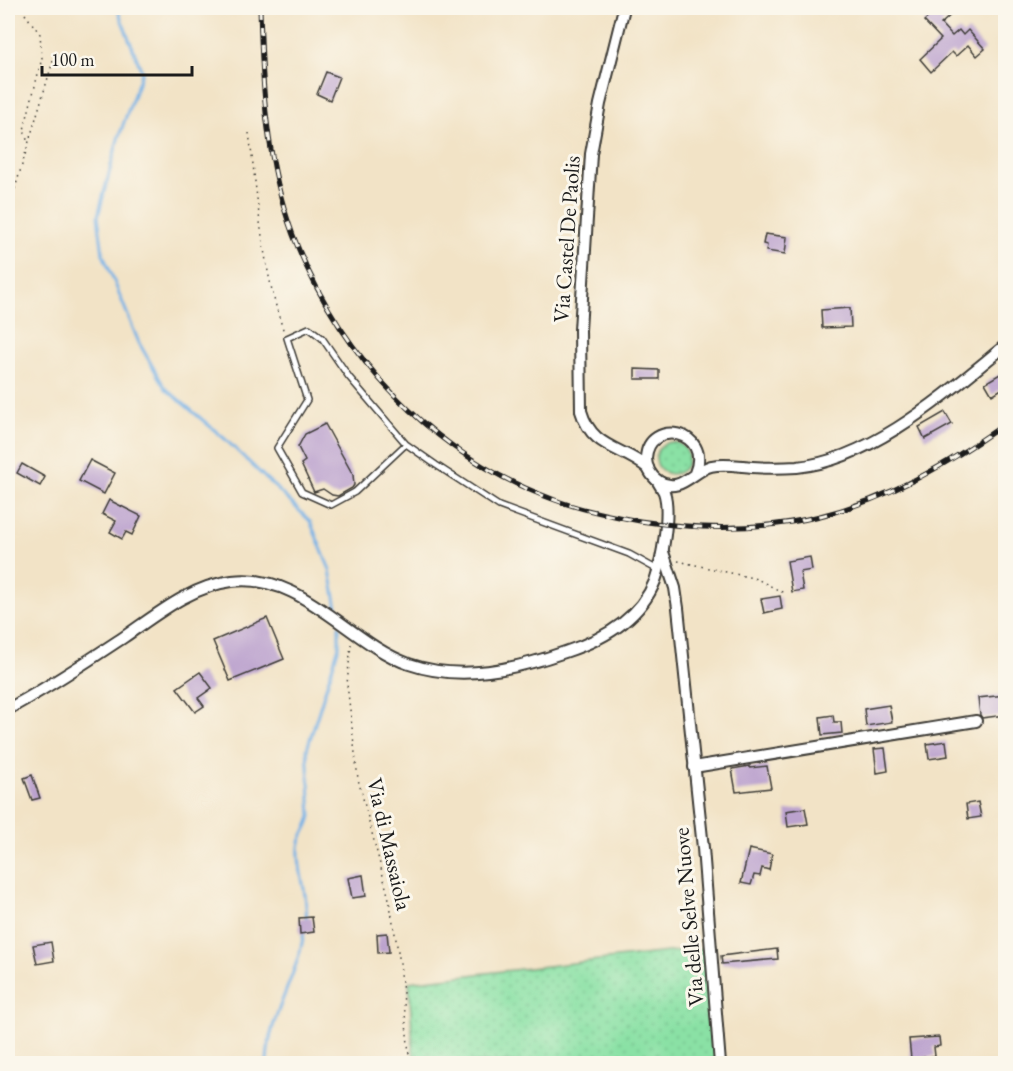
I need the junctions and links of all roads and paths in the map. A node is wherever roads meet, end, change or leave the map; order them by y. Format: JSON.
{"nodes":[{"id":1,"x":624,"y":8,"type":"edge"},
{"id":2,"x":25,"y":14,"type":"dead end"},
{"id":3,"x":53,"y":61,"type":"dead end"},
{"id":4,"x":249,"y":133,"type":"dead end"},
{"id":5,"x":28,"y":144,"type":"junction"},
{"id":6,"x":8,"y":212,"type":"edge"},
{"id":7,"x":287,"y":338,"type":"junction"},
{"id":8,"x":1005,"y":345,"type":"edge"},
{"id":9,"x":406,"y":444,"type":"junction"},
{"id":10,"x":650,"y":445,"type":"junction"},
{"id":11,"x":626,"y":454,"type":"junction"},
{"id":12,"x":699,"y":458,"type":"junction"},
{"id":13,"x":726,"y":465,"type":"junction"},
{"id":14,"x":648,"y":468,"type":"junction"},
{"id":15,"x":695,"y":473,"type":"junction"},
{"id":16,"x":657,"y":480,"type":"junction"},
{"id":17,"x":681,"y":484,"type":"junction"},
{"id":18,"x":666,"y":506,"type":"junction"},
{"id":19,"x":664,"y":555,"type":"junction"},
{"id":20,"x":658,"y":570,"type":"junction"},
{"id":21,"x":784,"y":593,"type":"dead end"},
{"id":22,"x":352,"y":631,"type":"junction"},
{"id":23,"x":8,"y":708,"type":"edge"},
{"id":24,"x":976,"y":721,"type":"dead end"},
{"id":25,"x":694,"y":767,"type":"junction"},
{"id":26,"x":410,"y":1064,"type":"edge"},
{"id":27,"x":720,"y":1064,"type":"edge"}],
"edges":[{"from":1,"to":11,"type":"street","name":"Via Castel De Paolis"},
{"from":2,"to":5,"type":"path"},
{"from":3,"to":5,"type":"path"},
{"from":4,"to":7,"type":"path"},
{"from":5,"to":6,"type":"path"},
{"from":7,"to":9,"type":"lane"},
{"from":7,"to":9,"type":"lane"},
{"from":8,"to":13,"type":"street"},
{"from":9,"to":20,"type":"lane"},
{"from":10,"to":11,"type":"street"},
{"from":10,"to":12,"type":"street"},
{"from":10,"to":14,"type":"street"},
{"from":11,"to":14,"type":"street","name":"Via Castel De Paolis"},
{"from":12,"to":13,"type":"street"},
{"from":12,"to":15,"type":"street"},
{"from":13,"to":15,"type":"street"},
{"from":14,"to":16,"type":"street"},
{"from":15,"to":17,"type":"street"},
{"from":16,"to":17,"type":"street"},
{"from":16,"to":18,"type":"street"},
{"from":17,"to":18,"type":"street"},
{"from":18,"to":19,"type":"street"},
{"from":19,"to":20,"type":"street"},
{"from":19,"to":21,"type":"path"},
{"from":19,"to":25,"type":"street","name":"Via delle Selve Nuove"},
{"from":20,"to":22,"type":"street"},
{"from":22,"to":23,"type":"street"},
{"from":22,"to":26,"type":"path","name":"Via di Massaiola"},
{"from":24,"to":25,"type":"street"},
{"from":25,"to":27,"type":"street","name":"Via delle Selve Nuove"}]}
